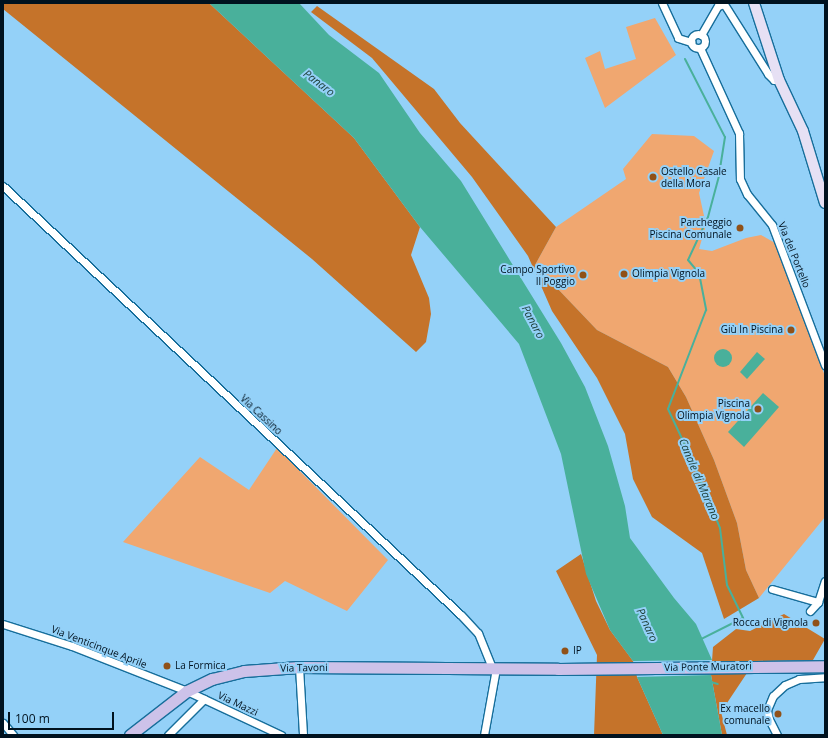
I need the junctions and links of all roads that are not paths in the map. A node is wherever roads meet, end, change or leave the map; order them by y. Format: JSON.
{"nodes":[{"id":1,"x":662,"y":3,"type":"edge"},
{"id":2,"x":754,"y":3,"type":"edge"},
{"id":3,"x":719,"y":4,"type":"edge"},
{"id":4,"x":701,"y":35,"type":"junction"},
{"id":5,"x":691,"y":42,"type":"junction"},
{"id":6,"x":700,"y":48,"type":"junction"},
{"id":7,"x":779,"y":80,"type":"junction"},
{"id":8,"x":3,"y":186,"type":"edge"},
{"id":9,"x":825,"y":203,"type":"edge"},
{"id":10,"x":825,"y":365,"type":"edge"},
{"id":11,"x":825,"y":581,"type":"edge"},
{"id":12,"x":772,"y":590,"type":"dead end"},
{"id":13,"x":818,"y":602,"type":"junction"},
{"id":14,"x":810,"y":611,"type":"dead end"},
{"id":15,"x":3,"y":624,"type":"edge"},
{"id":16,"x":825,"y":666,"type":"edge"},
{"id":17,"x":300,"y":667,"type":"junction"},
{"id":18,"x":494,"y":668,"type":"junction"},
{"id":19,"x":590,"y":668,"type":"joint"},
{"id":20,"x":825,"y":677,"type":"edge"},
{"id":21,"x":187,"y":691,"type":"junction"},
{"id":22,"x":204,"y":699,"type":"junction"},
{"id":23,"x":3,"y":723,"type":"edge"},
{"id":24,"x":13,"y":735,"type":"edge"},
{"id":25,"x":130,"y":735,"type":"edge"},
{"id":26,"x":168,"y":735,"type":"edge"},
{"id":27,"x":281,"y":735,"type":"edge"},
{"id":28,"x":303,"y":735,"type":"edge"},
{"id":29,"x":484,"y":735,"type":"edge"},
{"id":30,"x":777,"y":735,"type":"edge"}],
"edges":[{"from":1,"to":5,"type":"street"},
{"from":2,"to":7,"type":"main road"},
{"from":3,"to":4,"type":"street"},
{"from":3,"to":7,"type":"street"},
{"from":4,"to":5,"type":"street"},
{"from":4,"to":6,"type":"street"},
{"from":5,"to":6,"type":"street"},
{"from":6,"to":10,"type":"street","name":"Via del Portello"},
{"from":7,"to":9,"type":"main road"},
{"from":8,"to":18,"type":"street","name":"Via Cassino"},
{"from":11,"to":13,"type":"street"},
{"from":12,"to":13,"type":"street"},
{"from":13,"to":14,"type":"street"},
{"from":15,"to":21,"type":"street","name":"Via Venticinque Aprile"},
{"from":16,"to":19,"type":"main road","name":"Via Ponte Muratori"},
{"from":17,"to":18,"type":"main road","name":"Via Tavoni"},
{"from":17,"to":21,"type":"main road","name":"Via Tavoni"},
{"from":17,"to":28,"type":"street"},
{"from":18,"to":19,"type":"main road","name":"Via Tavoni"},
{"from":18,"to":29,"type":"street"},
{"from":20,"to":30,"type":"street"},
{"from":21,"to":22,"type":"street","name":"Via Mazzi"},
{"from":21,"to":25,"type":"main road","name":"Via Tavoni"},
{"from":22,"to":26,"type":"street"},
{"from":22,"to":27,"type":"street","name":"Via Mazzi"},
{"from":23,"to":24,"type":"street"}]}
